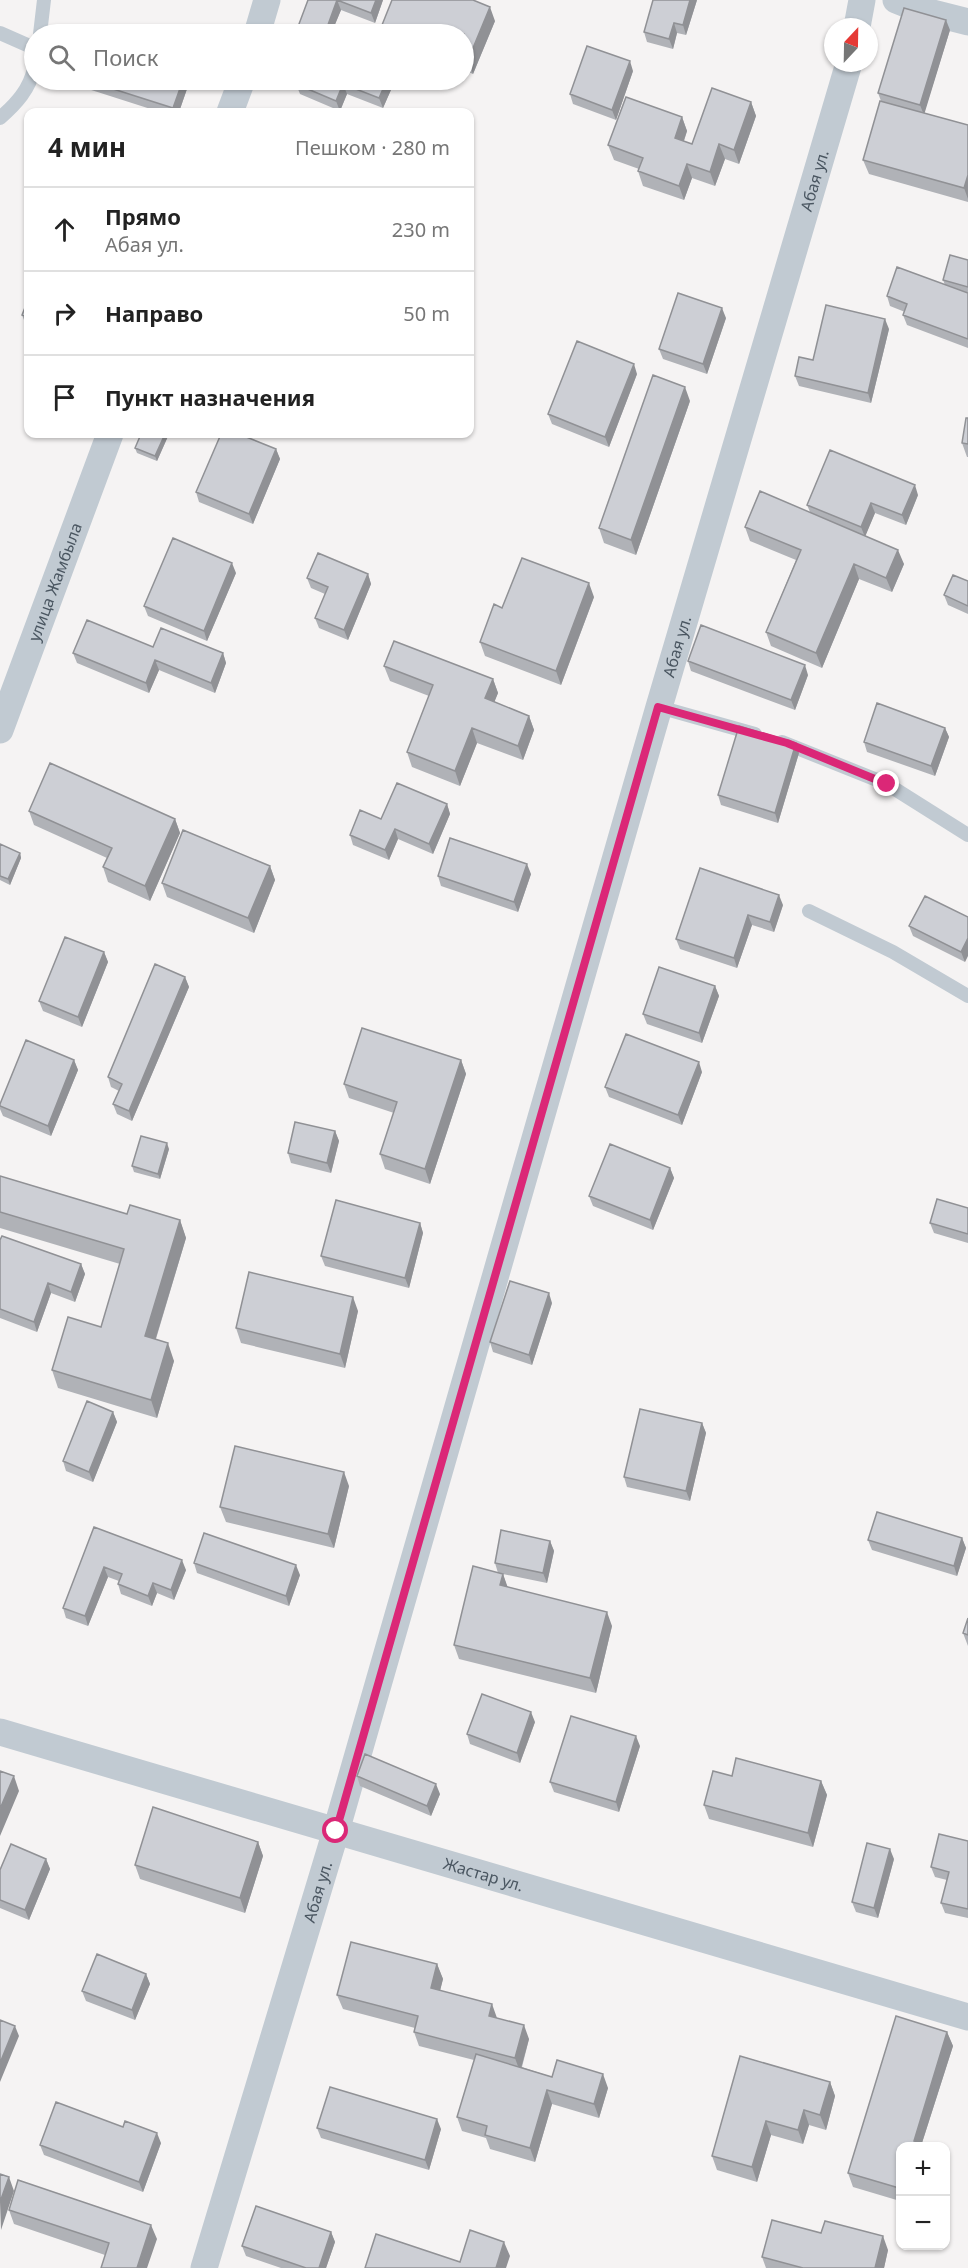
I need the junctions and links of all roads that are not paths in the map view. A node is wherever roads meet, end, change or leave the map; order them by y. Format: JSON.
{"nodes":[{"id":1,"x":44,"y":0,"type":"edge"},
{"id":2,"x":267,"y":0,"type":"edge"},
{"id":3,"x":862,"y":0,"type":"edge"},
{"id":4,"x":896,"y":0,"type":"edge"},
{"id":5,"x":859,"y":18,"type":"edge"},
{"id":6,"x":968,"y":22,"type":"edge"},
{"id":7,"x":41,"y":24,"type":"edge"},
{"id":8,"x":260,"y":24,"type":"edge"},
{"id":9,"x":0,"y":33,"type":"edge"},
{"id":10,"x":24,"y":44,"type":"edge"},
{"id":11,"x":846,"y":72,"type":"edge"},
{"id":12,"x":25,"y":90,"type":"edge"},
{"id":13,"x":238,"y":90,"type":"edge"},
{"id":14,"x":232,"y":108,"type":"edge"},
{"id":15,"x":0,"y":118,"type":"edge"},
{"id":16,"x":109,"y":438,"type":"edge"},
{"id":17,"x":658,"y":707,"type":"junction"},
{"id":18,"x":0,"y":730,"type":"edge"},
{"id":19,"x":968,"y":834,"type":"edge"},
{"id":20,"x":809,"y":911,"type":"dead end"},
{"id":21,"x":968,"y":996,"type":"edge"},
{"id":22,"x":0,"y":1732,"type":"edge"},
{"id":23,"x":336,"y":1831,"type":"junction"},
{"id":24,"x":968,"y":2017,"type":"edge"},
{"id":25,"x":204,"y":2268,"type":"edge"}],
"edges":[{"from":1,"to":7,"type":"lane"},
{"from":2,"to":8,"type":"street"},
{"from":3,"to":5,"type":"street"},
{"from":4,"to":6,"type":"street"},
{"from":9,"to":10,"type":"lane"},
{"from":11,"to":17,"type":"street","name":"Абая ул."},
{"from":12,"to":15,"type":"lane"},
{"from":13,"to":14,"type":"street"},
{"from":16,"to":18,"type":"street","name":"улица Жамбыла"},
{"from":17,"to":19,"type":"lane"},
{"from":17,"to":23,"type":"street","name":"Абая ул."},
{"from":20,"to":21,"type":"lane"},
{"from":22,"to":23,"type":"street","name":"Жастар ул."},
{"from":23,"to":24,"type":"street","name":"Жастар ул."},
{"from":23,"to":25,"type":"street","name":"Абая ул."}]}
